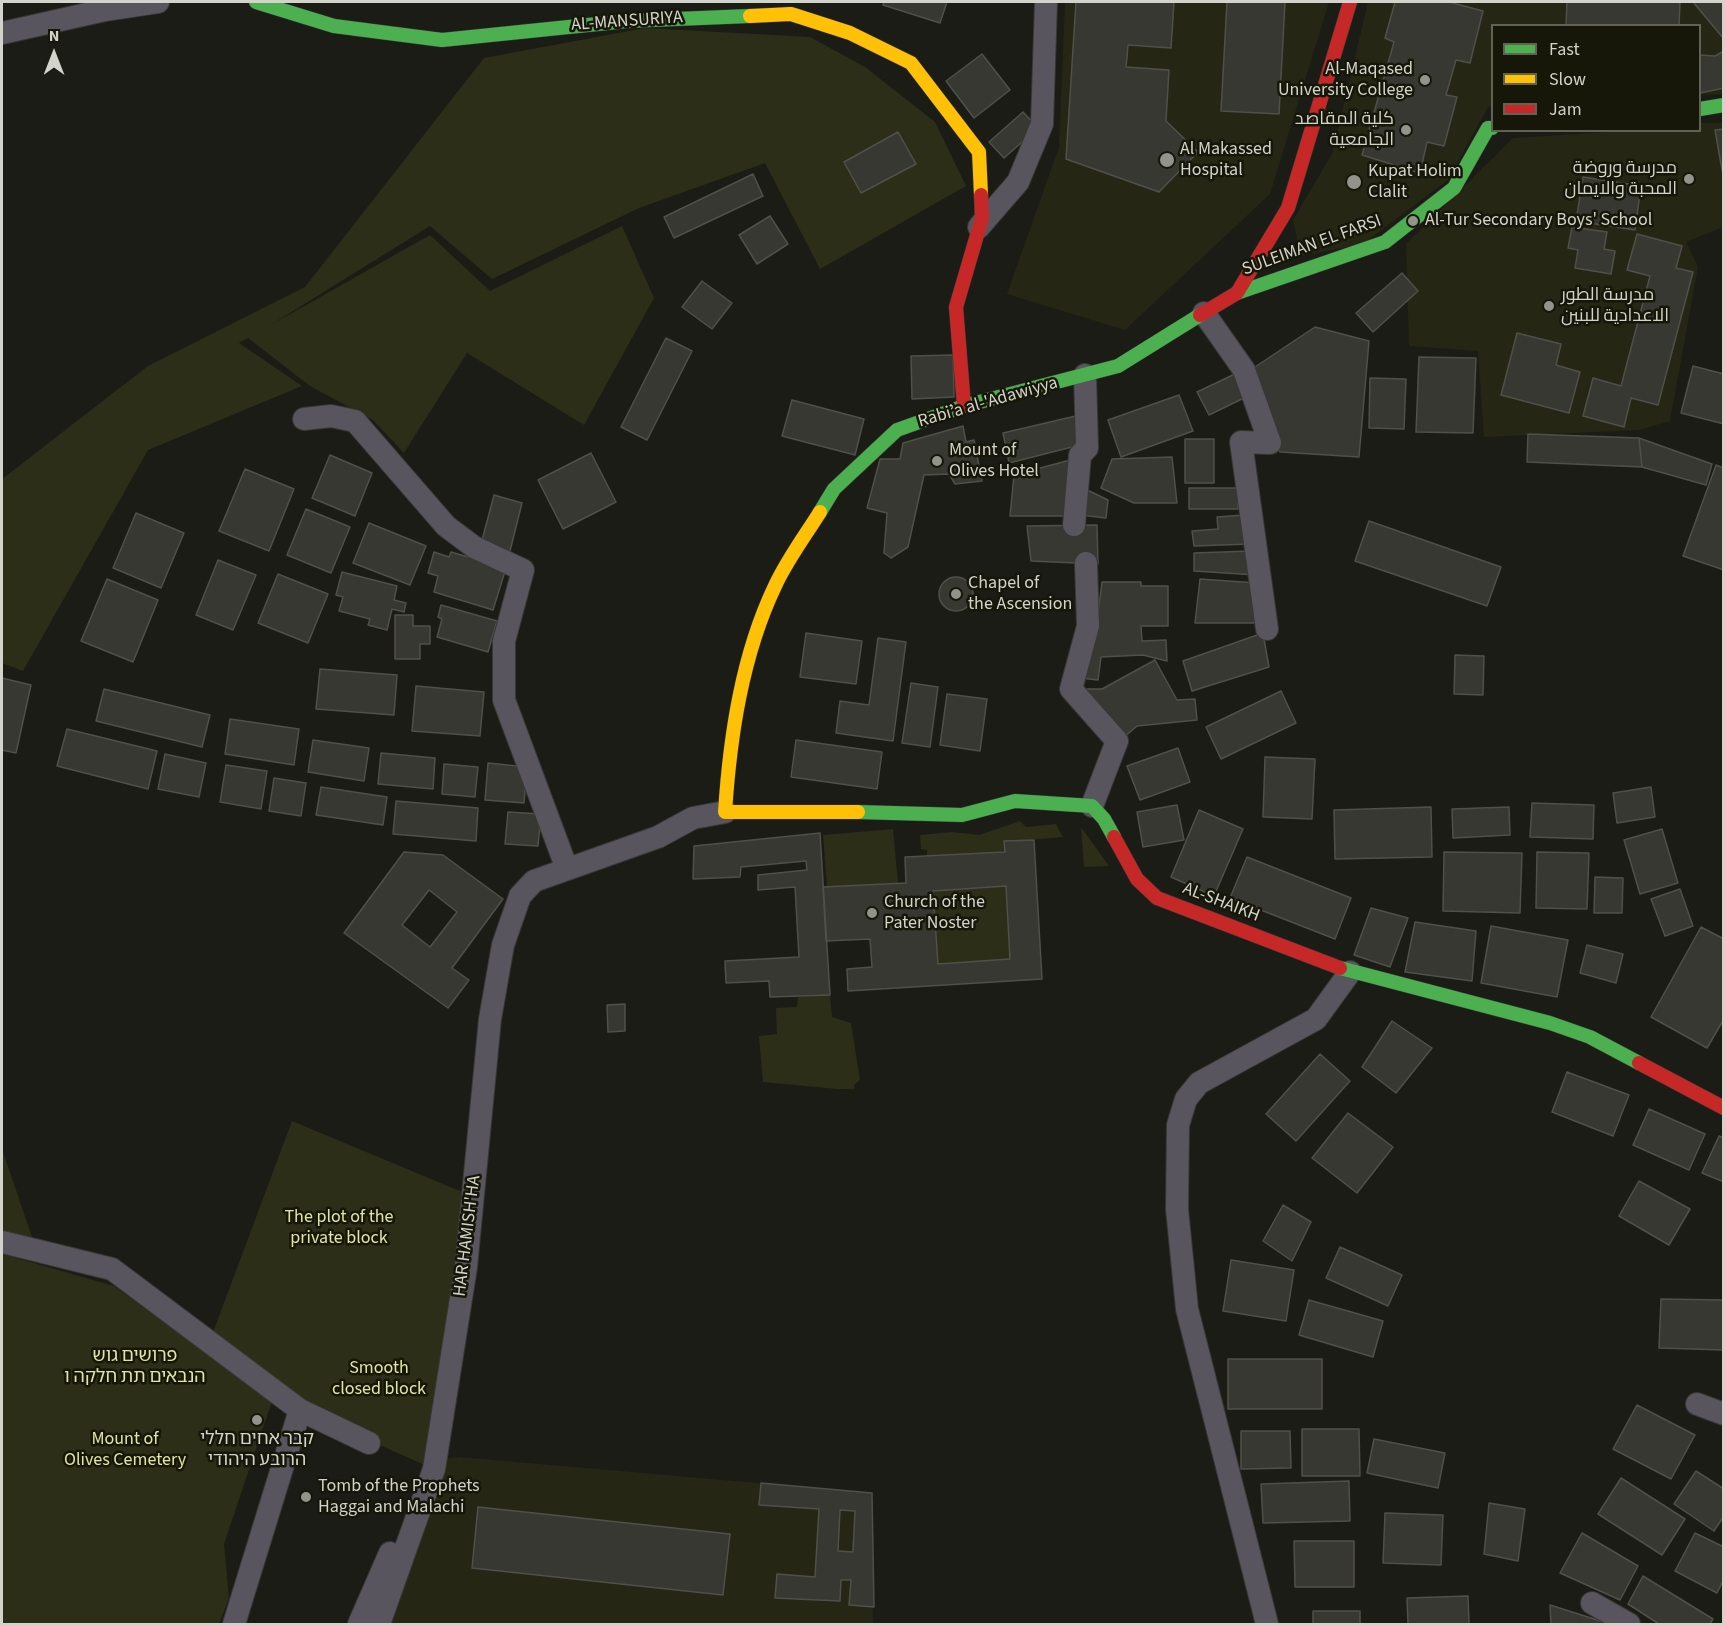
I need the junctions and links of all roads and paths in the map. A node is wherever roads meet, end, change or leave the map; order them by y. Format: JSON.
{"nodes":[{"id":1,"x":158,"y":2,"type":"edge"},
{"id":2,"x":256,"y":2,"type":"edge"},
{"id":3,"x":1046,"y":2,"type":"edge"},
{"id":4,"x":1350,"y":2,"type":"edge"},
{"id":5,"x":2,"y":33,"type":"edge"},
{"id":6,"x":1724,"y":105,"type":"edge"},
{"id":7,"x":1701,"y":109,"type":"edge"},
{"id":8,"x":1491,"y":128,"type":"edge"},
{"id":9,"x":979,"y":227,"type":"junction"},
{"id":10,"x":1237,"y":293,"type":"junction"},
{"id":11,"x":1204,"y":313,"type":"junction"},
{"id":12,"x":1085,"y":375,"type":"junction"},
{"id":13,"x":964,"y":406,"type":"junction"},
{"id":14,"x":304,"y":419,"type":"dead end"},
{"id":15,"x":1074,"y":525,"type":"dead end"},
{"id":16,"x":1086,"y":563,"type":"dead end"},
{"id":17,"x":1267,"y":629,"type":"dead end"},
{"id":18,"x":1092,"y":806,"type":"junction"},
{"id":19,"x":725,"y":812,"type":"junction"},
{"id":20,"x":567,"y":869,"type":"junction"},
{"id":21,"x":1350,"y":972,"type":"junction"},
{"id":22,"x":1724,"y":1108,"type":"edge"},
{"id":23,"x":2,"y":1242,"type":"edge"},
{"id":24,"x":1697,"y":1404,"type":"dead end"},
{"id":25,"x":300,"y":1410,"type":"junction"},
{"id":26,"x":1724,"y":1414,"type":"edge"},
{"id":27,"x":369,"y":1443,"type":"dead end"},
{"id":28,"x":434,"y":1469,"type":"junction"},
{"id":29,"x":1592,"y":1603,"type":"dead end"},
{"id":30,"x":234,"y":1624,"type":"edge"},
{"id":31,"x":359,"y":1624,"type":"edge"},
{"id":32,"x":379,"y":1624,"type":"edge"},
{"id":33,"x":1267,"y":1624,"type":"edge"},
{"id":34,"x":1629,"y":1624,"type":"edge"}],
"edges":[{"from":1,"to":5,"type":"street"},
{"from":2,"to":9,"type":"street","name":"AL-MANSURIYA"},
{"from":3,"to":9,"type":"street"},
{"from":4,"to":10,"type":"street","name":"Rabiʼa al-'Adawiyya"},
{"from":6,"to":7,"type":"street"},
{"from":8,"to":10,"type":"street","name":"SULEIMAN EL FARSI"},
{"from":9,"to":13,"type":"street","name":"AL-MANSURIYA"},
{"from":10,"to":11,"type":"street","name":"Rabiʼa al-'Adawiyya"},
{"from":11,"to":12,"type":"street","name":"Rabiʼa al-'Adawiyya"},
{"from":11,"to":17,"type":"street"},
{"from":12,"to":13,"type":"street","name":"Rabiʼa al-'Adawiyya"},
{"from":12,"to":15,"type":"street"},
{"from":13,"to":19,"type":"street","name":"Rabiʼa al-'Adawiyya"},
{"from":14,"to":20,"type":"street"},
{"from":16,"to":18,"type":"street"},
{"from":18,"to":19,"type":"street"},
{"from":18,"to":21,"type":"street","name":"AL-SHAIKH"},
{"from":19,"to":20,"type":"street"},
{"from":20,"to":28,"type":"street","name":"HAR HAMISH'HA"},
{"from":21,"to":22,"type":"street","name":"AL-SHAIKH"},
{"from":21,"to":33,"type":"street"},
{"from":23,"to":25,"type":"street"},
{"from":24,"to":26,"type":"street"},
{"from":25,"to":27,"type":"street"},
{"from":25,"to":30,"type":"street"},
{"from":28,"to":31,"type":"street"},
{"from":28,"to":32,"type":"street","name":"HAR HAMISH'HA"},
{"from":29,"to":34,"type":"street"}]}
